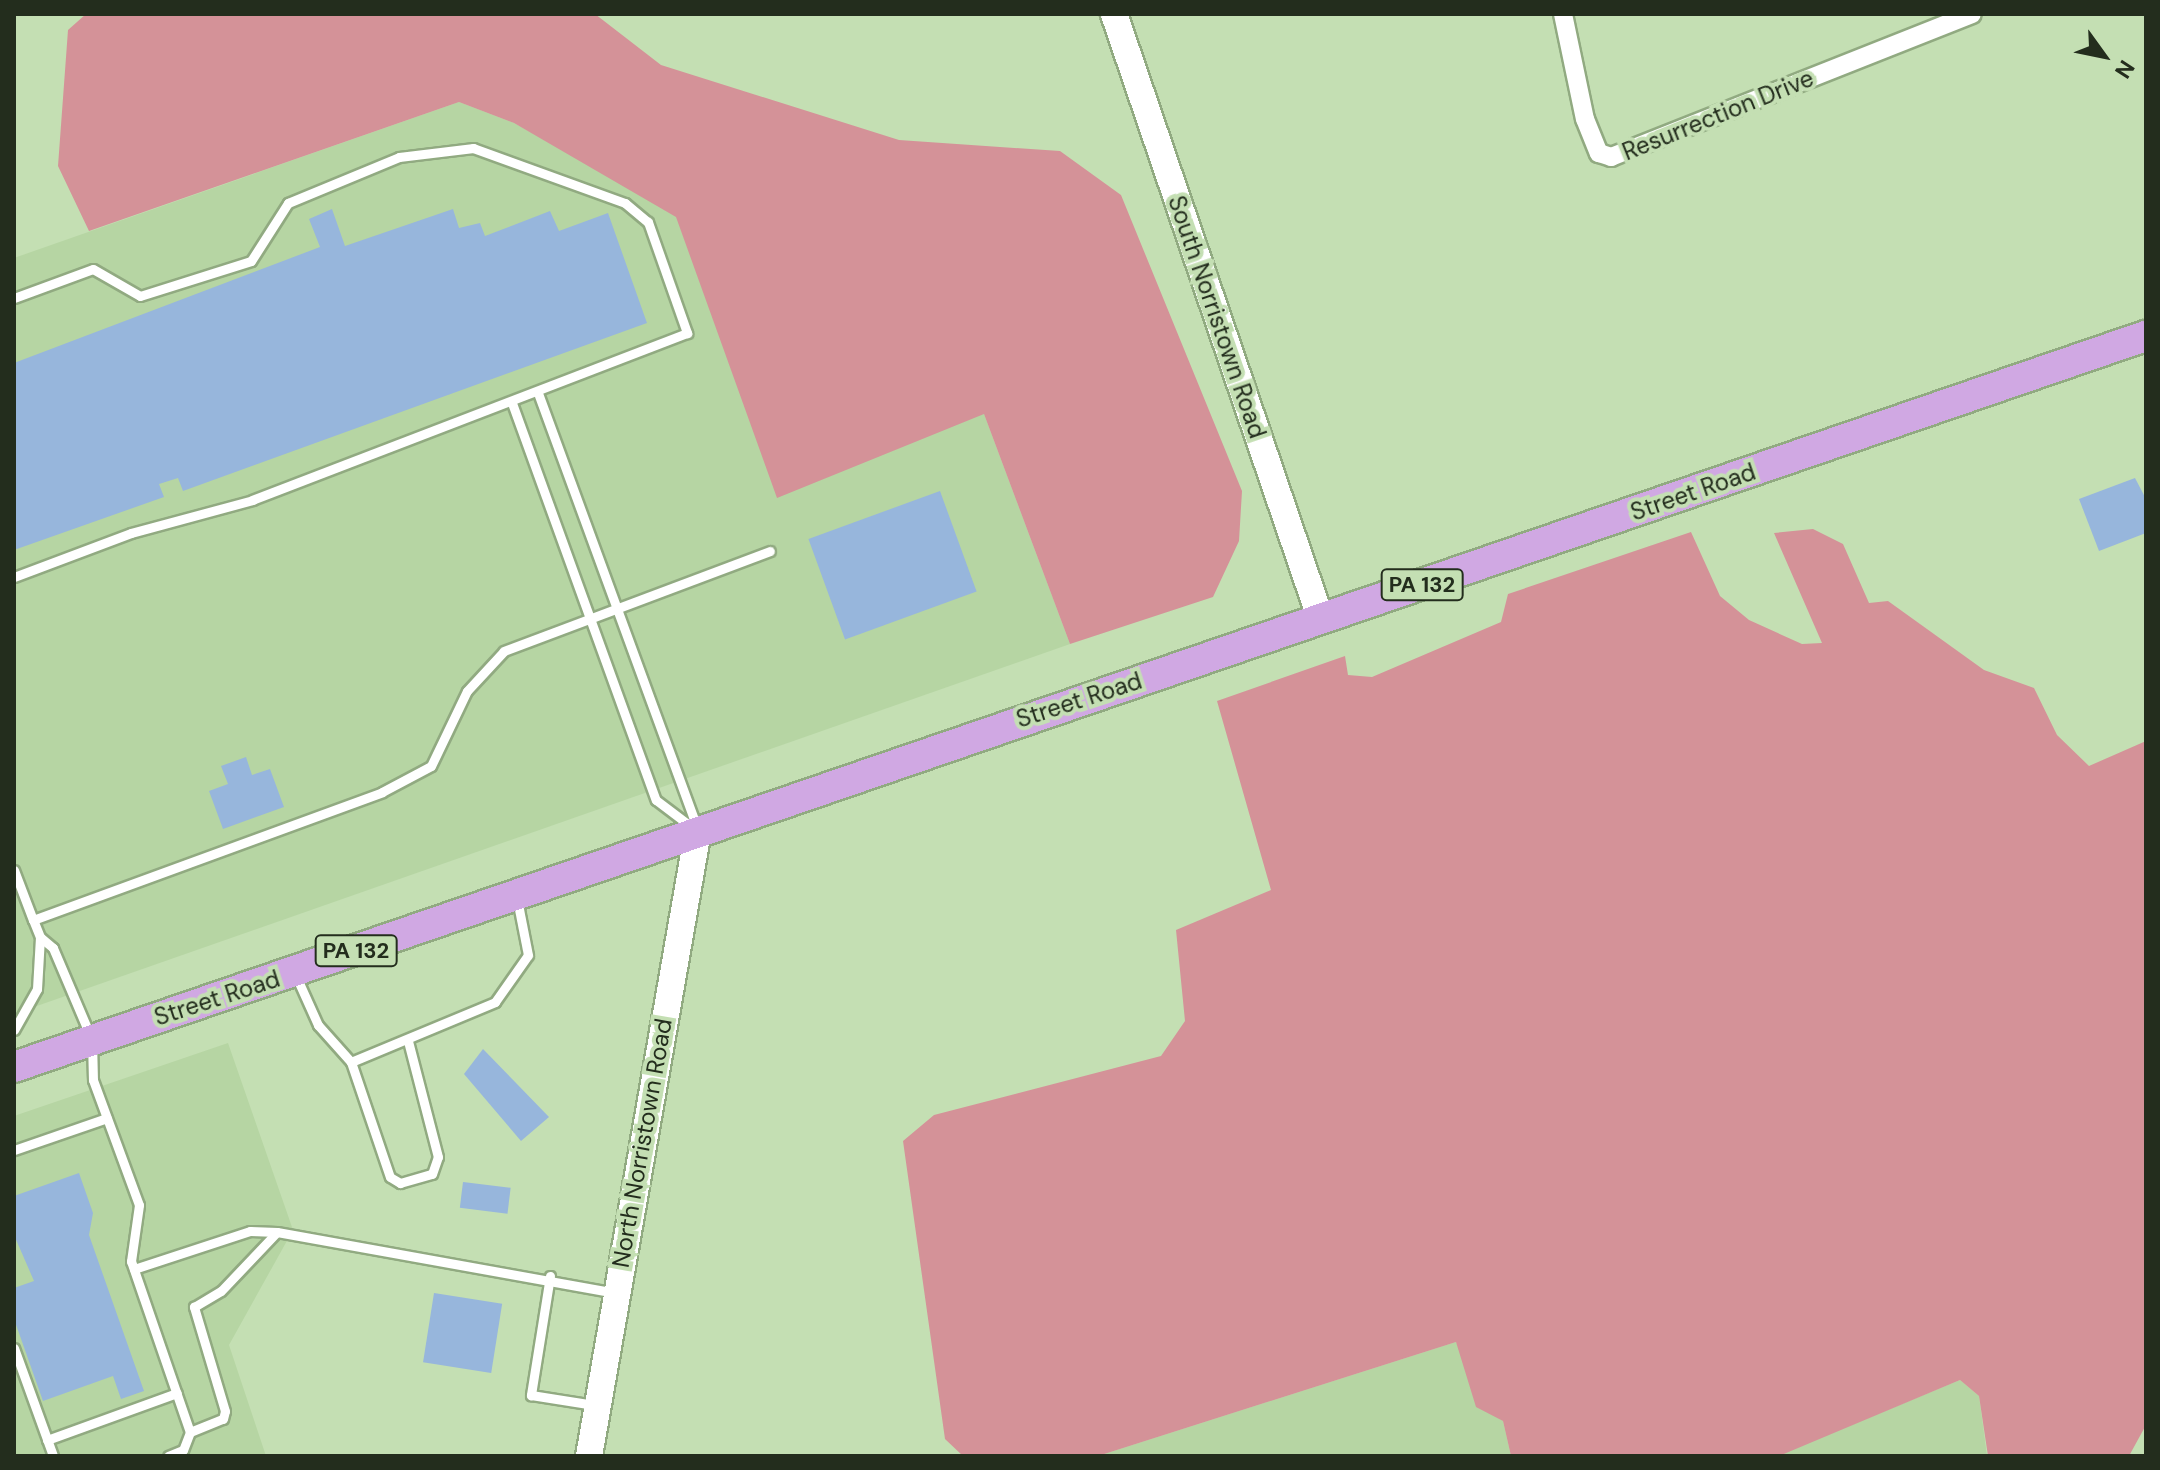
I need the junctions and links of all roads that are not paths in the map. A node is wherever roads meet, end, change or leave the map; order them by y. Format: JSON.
{"nodes":[{"id":1,"x":1114,"y":14,"type":"edge"},
{"id":2,"x":1563,"y":14,"type":"edge"},
{"id":3,"x":1972,"y":14,"type":"edge"},
{"id":4,"x":14,"y":298,"type":"edge"},
{"id":5,"x":2146,"y":336,"type":"edge"},
{"id":6,"x":538,"y":393,"type":"junction"},
{"id":7,"x":512,"y":403,"type":"junction"},
{"id":8,"x":770,"y":551,"type":"dead end"},
{"id":9,"x":14,"y":577,"type":"edge"},
{"id":10,"x":614,"y":609,"type":"junction"},
{"id":11,"x":590,"y":617,"type":"junction"},
{"id":12,"x":1321,"y":620,"type":"junction"},
{"id":13,"x":698,"y":831,"type":"junction"},
{"id":14,"x":14,"y":870,"type":"edge"},
{"id":15,"x":516,"y":896,"type":"junction"},
{"id":16,"x":33,"y":920,"type":"junction"},
{"id":17,"x":40,"y":937,"type":"junction"},
{"id":18,"x":295,"y":972,"type":"junction"},
{"id":19,"x":14,"y":1030,"type":"edge"},
{"id":20,"x":92,"y":1040,"type":"junction"},
{"id":21,"x":408,"y":1041,"type":"junction"},
{"id":22,"x":351,"y":1062,"type":"junction"},
{"id":23,"x":14,"y":1067,"type":"edge"},
{"id":24,"x":107,"y":1118,"type":"junction"},
{"id":25,"x":14,"y":1150,"type":"edge"},
{"id":26,"x":277,"y":1232,"type":"junction"},
{"id":27,"x":134,"y":1269,"type":"junction"},
{"id":28,"x":550,"y":1276,"type":"junction"},
{"id":29,"x":615,"y":1293,"type":"junction"},
{"id":30,"x":14,"y":1348,"type":"edge"},
{"id":31,"x":177,"y":1393,"type":"junction"},
{"id":32,"x":597,"y":1406,"type":"junction"},
{"id":33,"x":190,"y":1432,"type":"junction"},
{"id":34,"x":47,"y":1440,"type":"junction"},
{"id":35,"x":53,"y":1456,"type":"edge"},
{"id":36,"x":168,"y":1456,"type":"edge"},
{"id":37,"x":589,"y":1456,"type":"edge"}],
"edges":[{"from":1,"to":12,"type":"street","name":"South Norristown Road"},
{"from":2,"to":3,"type":"street","name":"Resurrection Drive"},
{"from":4,"to":6,"type":"lane"},
{"from":5,"to":12,"type":"main road","name":"Street Road","number":"PA 132"},
{"from":6,"to":7,"type":"lane"},
{"from":6,"to":10,"type":"lane"},
{"from":7,"to":9,"type":"lane"},
{"from":7,"to":11,"type":"lane"},
{"from":8,"to":10,"type":"lane"},
{"from":10,"to":11,"type":"lane"},
{"from":10,"to":13,"type":"lane"},
{"from":11,"to":13,"type":"lane"},
{"from":11,"to":16,"type":"lane"},
{"from":12,"to":13,"type":"main road","name":"Street Road","number":"PA 132"},
{"from":13,"to":15,"type":"main road","name":"Street Road","number":"PA 132"},
{"from":13,"to":29,"type":"street","name":"North Norristown Road"},
{"from":14,"to":16,"type":"lane"},
{"from":15,"to":18,"type":"main road","name":"Street Road","number":"PA 132"},
{"from":15,"to":21,"type":"lane"},
{"from":16,"to":17,"type":"lane"},
{"from":17,"to":19,"type":"lane"},
{"from":17,"to":20,"type":"lane"},
{"from":18,"to":20,"type":"main road","name":"Street Road","number":"PA 132"},
{"from":18,"to":22,"type":"lane"},
{"from":20,"to":23,"type":"main road","name":"Street Road","number":"PA 132"},
{"from":20,"to":24,"type":"lane"},
{"from":21,"to":22,"type":"lane"},
{"from":21,"to":22,"type":"lane"},
{"from":24,"to":25,"type":"lane"},
{"from":24,"to":27,"type":"lane"},
{"from":26,"to":27,"type":"lane"},
{"from":26,"to":28,"type":"lane"},
{"from":26,"to":33,"type":"lane"},
{"from":27,"to":31,"type":"lane"},
{"from":28,"to":29,"type":"lane"},
{"from":28,"to":32,"type":"lane"},
{"from":29,"to":32,"type":"street","name":"North Norristown Road"},
{"from":30,"to":34,"type":"lane"},
{"from":31,"to":33,"type":"lane"},
{"from":31,"to":34,"type":"lane"},
{"from":32,"to":37,"type":"street","name":"North Norristown Road"},
{"from":33,"to":36,"type":"lane"},
{"from":34,"to":35,"type":"lane"}]}
